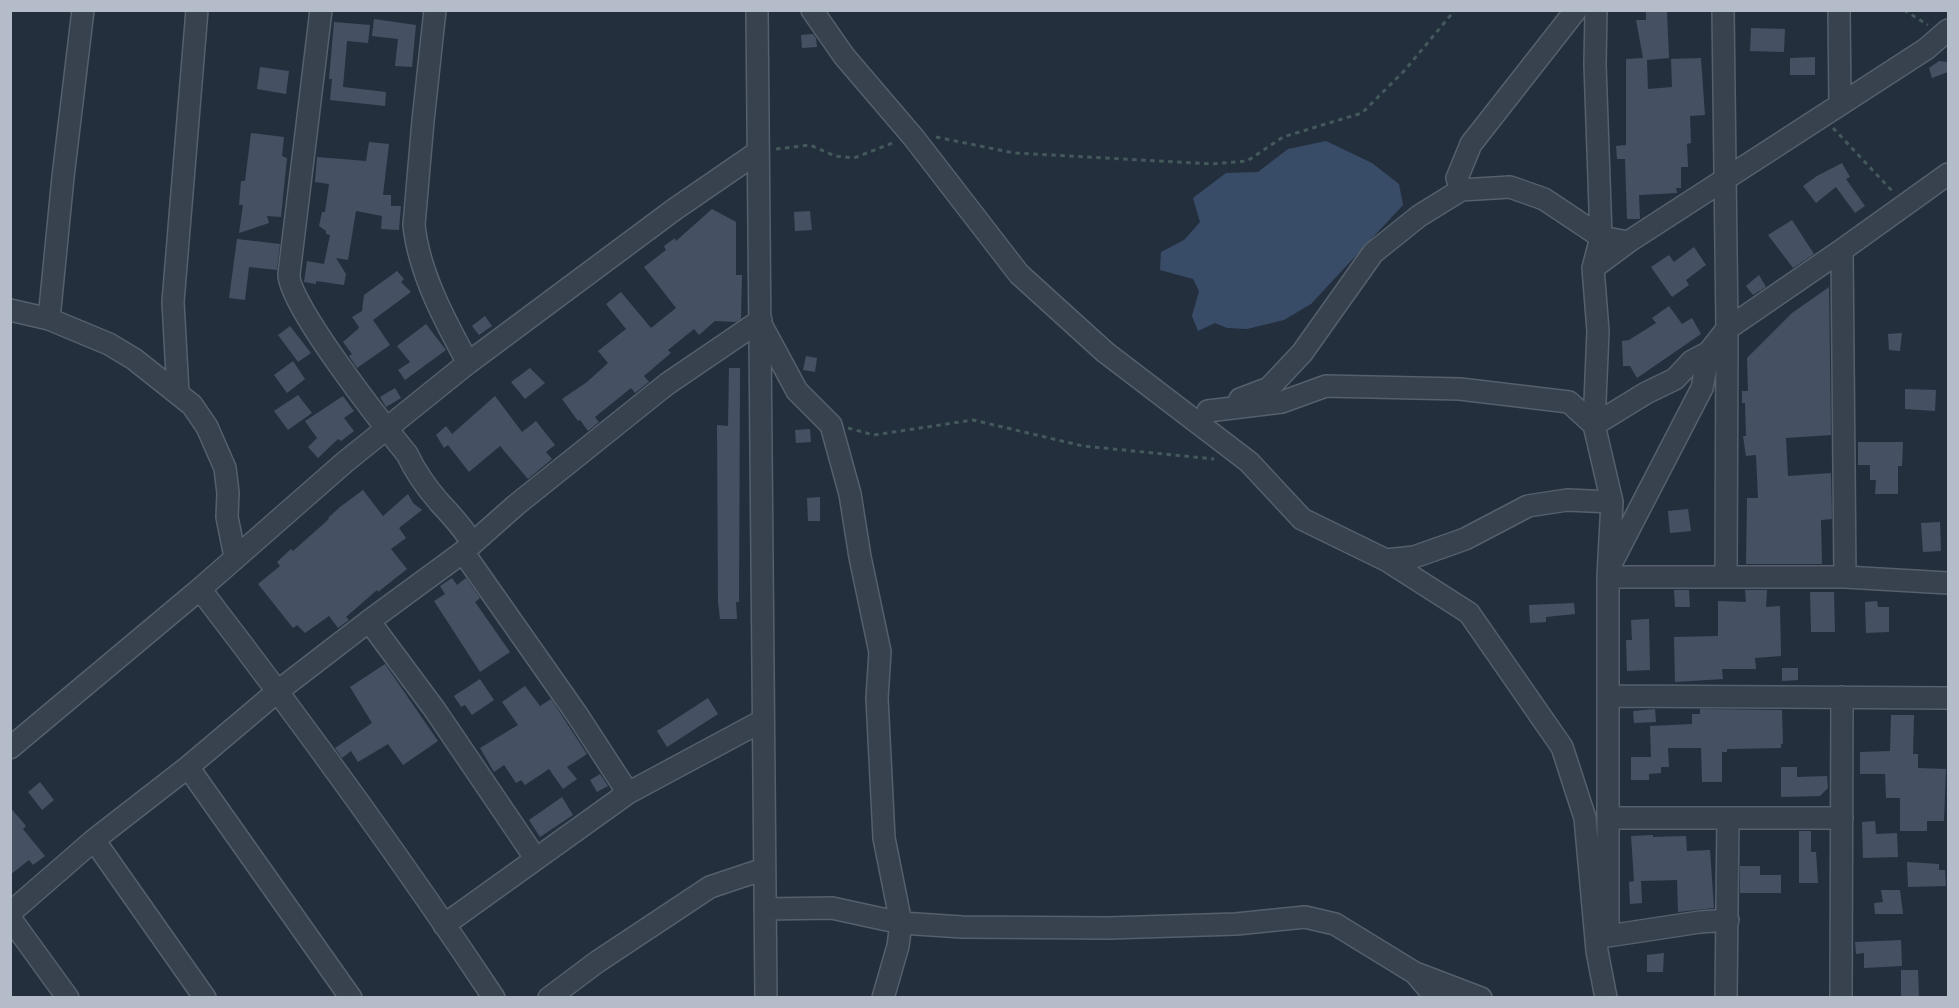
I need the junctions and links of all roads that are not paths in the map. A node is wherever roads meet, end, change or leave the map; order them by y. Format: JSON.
{"nodes":[{"id":1,"x":83,"y":10,"type":"edge"},
{"id":2,"x":197,"y":10,"type":"edge"},
{"id":3,"x":321,"y":10,"type":"edge"},
{"id":4,"x":435,"y":10,"type":"edge"},
{"id":5,"x":757,"y":10,"type":"edge"},
{"id":6,"x":812,"y":10,"type":"edge"},
{"id":7,"x":1576,"y":10,"type":"edge"},
{"id":8,"x":1596,"y":10,"type":"edge"},
{"id":9,"x":1724,"y":10,"type":"edge"},
{"id":10,"x":1839,"y":10,"type":"edge"},
{"id":11,"x":1945,"y":33,"type":"edge"},
{"id":12,"x":1840,"y":104,"type":"junction"},
{"id":13,"x":758,"y":152,"type":"junction"},
{"id":14,"x":1948,"y":174,"type":"edge"},
{"id":15,"x":1726,"y":179,"type":"junction"},
{"id":16,"x":1461,"y":190,"type":"junction"},
{"id":17,"x":1600,"y":237,"type":"junction"},
{"id":18,"x":1628,"y":242,"type":"junction"},
{"id":19,"x":1842,"y":250,"type":"junction"},
{"id":20,"x":1593,"y":268,"type":"junction"},
{"id":21,"x":10,"y":310,"type":"edge"},
{"id":22,"x":49,"y":319,"type":"junction"},
{"id":23,"x":761,"y":323,"type":"junction"},
{"id":24,"x":1727,"y":329,"type":"junction"},
{"id":25,"x":1709,"y":352,"type":"junction"},
{"id":26,"x":468,"y":363,"type":"junction"},
{"id":27,"x":178,"y":393,"type":"junction"},
{"id":28,"x":1199,"y":414,"type":"junction"},
{"id":29,"x":1594,"y":425,"type":"junction"},
{"id":30,"x":387,"y":429,"type":"junction"},
{"id":31,"x":1612,"y":502,"type":"junction"},
{"id":32,"x":468,"y":547,"type":"junction"},
{"id":33,"x":235,"y":557,"type":"junction"},
{"id":34,"x":1386,"y":560,"type":"junction"},
{"id":35,"x":1608,"y":573,"type":"junction"},
{"id":36,"x":1726,"y":577,"type":"junction"},
{"id":37,"x":1845,"y":577,"type":"junction"},
{"id":38,"x":1948,"y":583,"type":"edge"},
{"id":39,"x":200,"y":589,"type":"junction"},
{"id":40,"x":369,"y":621,"type":"junction"},
{"id":41,"x":278,"y":692,"type":"junction"},
{"id":42,"x":1608,"y":696,"type":"junction"},
{"id":43,"x":1842,"y":697,"type":"junction"},
{"id":44,"x":1948,"y":698,"type":"edge"},
{"id":45,"x":762,"y":721,"type":"junction"},
{"id":46,"x":10,"y":748,"type":"edge"},
{"id":47,"x":188,"y":767,"type":"junction"},
{"id":48,"x":628,"y":793,"type":"junction"},
{"id":49,"x":1608,"y":818,"type":"junction"},
{"id":50,"x":1728,"y":818,"type":"junction"},
{"id":51,"x":1842,"y":818,"type":"junction"},
{"id":52,"x":94,"y":840,"type":"junction"},
{"id":53,"x":536,"y":859,"type":"junction"},
{"id":54,"x":764,"y":869,"type":"junction"},
{"id":55,"x":765,"y":909,"type":"junction"},
{"id":56,"x":10,"y":913,"type":"edge"},
{"id":57,"x":10,"y":918,"type":"edge"},
{"id":58,"x":1728,"y":920,"type":"junction"},
{"id":59,"x":901,"y":923,"type":"junction"},
{"id":60,"x":444,"y":925,"type":"junction"},
{"id":61,"x":1608,"y":936,"type":"junction"},
{"id":62,"x":1415,"y":972,"type":"junction"},
{"id":63,"x":764,"y":995,"type":"edge"},
{"id":64,"x":68,"y":998,"type":"edge"},
{"id":65,"x":205,"y":998,"type":"edge"},
{"id":66,"x":351,"y":998,"type":"edge"},
{"id":67,"x":494,"y":998,"type":"edge"},
{"id":68,"x":549,"y":998,"type":"edge"},
{"id":69,"x":883,"y":998,"type":"edge"},
{"id":70,"x":1436,"y":998,"type":"edge"},
{"id":71,"x":1480,"y":998,"type":"edge"},
{"id":72,"x":1607,"y":998,"type":"edge"},
{"id":73,"x":1726,"y":998,"type":"edge"},
{"id":74,"x":1841,"y":998,"type":"edge"}],
"edges":[{"from":1,"to":22,"type":"street"},
{"from":2,"to":27,"type":"street"},
{"from":3,"to":30,"type":"street"},
{"from":4,"to":26,"type":"street"},
{"from":5,"to":13,"type":"street"},
{"from":6,"to":28,"type":"street"},
{"from":7,"to":16,"type":"street"},
{"from":8,"to":17,"type":"street"},
{"from":9,"to":15,"type":"street"},
{"from":10,"to":12,"type":"street"},
{"from":11,"to":12,"type":"street"},
{"from":12,"to":15,"type":"street"},
{"from":13,"to":23,"type":"street"},
{"from":13,"to":26,"type":"street"},
{"from":14,"to":19,"type":"street"},
{"from":15,"to":18,"type":"street"},
{"from":15,"to":24,"type":"street"},
{"from":16,"to":17,"type":"street"},
{"from":16,"to":28,"type":"street"},
{"from":17,"to":18,"type":"street"},
{"from":17,"to":20,"type":"street"},
{"from":18,"to":20,"type":"street"},
{"from":19,"to":24,"type":"street"},
{"from":19,"to":37,"type":"street"},
{"from":20,"to":29,"type":"street"},
{"from":21,"to":22,"type":"street"},
{"from":22,"to":27,"type":"street"},
{"from":23,"to":32,"type":"street"},
{"from":23,"to":45,"type":"street"},
{"from":23,"to":59,"type":"street"},
{"from":24,"to":25,"type":"street"},
{"from":24,"to":36,"type":"street"},
{"from":25,"to":29,"type":"street"},
{"from":25,"to":35,"type":"street"},
{"from":26,"to":30,"type":"street"},
{"from":27,"to":33,"type":"street"},
{"from":28,"to":29,"type":"street"},
{"from":28,"to":34,"type":"street"},
{"from":29,"to":31,"type":"street"},
{"from":30,"to":32,"type":"street"},
{"from":30,"to":33,"type":"street"},
{"from":31,"to":34,"type":"street"},
{"from":31,"to":35,"type":"street"},
{"from":32,"to":40,"type":"street"},
{"from":32,"to":48,"type":"street"},
{"from":33,"to":39,"type":"street"},
{"from":34,"to":72,"type":"street"},
{"from":35,"to":36,"type":"street"},
{"from":35,"to":42,"type":"street"},
{"from":36,"to":37,"type":"street"},
{"from":37,"to":38,"type":"street"},
{"from":39,"to":41,"type":"street"},
{"from":39,"to":46,"type":"street"},
{"from":40,"to":41,"type":"street"},
{"from":40,"to":53,"type":"street"},
{"from":41,"to":47,"type":"street"},
{"from":41,"to":60,"type":"street"},
{"from":42,"to":43,"type":"street"},
{"from":42,"to":49,"type":"street"},
{"from":43,"to":44,"type":"street"},
{"from":43,"to":51,"type":"street"},
{"from":45,"to":48,"type":"street"},
{"from":45,"to":54,"type":"street"},
{"from":47,"to":52,"type":"street"},
{"from":47,"to":66,"type":"street"},
{"from":48,"to":53,"type":"street"},
{"from":49,"to":50,"type":"street"},
{"from":49,"to":61,"type":"street"},
{"from":50,"to":51,"type":"street"},
{"from":50,"to":58,"type":"street"},
{"from":51,"to":74,"type":"street"},
{"from":52,"to":56,"type":"street"},
{"from":52,"to":65,"type":"street"},
{"from":53,"to":60,"type":"street"},
{"from":54,"to":55,"type":"street"},
{"from":54,"to":68,"type":"street"},
{"from":55,"to":59,"type":"street"},
{"from":55,"to":63,"type":"street"},
{"from":57,"to":64,"type":"street"},
{"from":58,"to":61,"type":"street"},
{"from":58,"to":73,"type":"street"},
{"from":59,"to":62,"type":"street"},
{"from":59,"to":69,"type":"street"},
{"from":60,"to":67,"type":"street"},
{"from":61,"to":72,"type":"street"},
{"from":62,"to":70,"type":"street"},
{"from":62,"to":71,"type":"street"}]}
